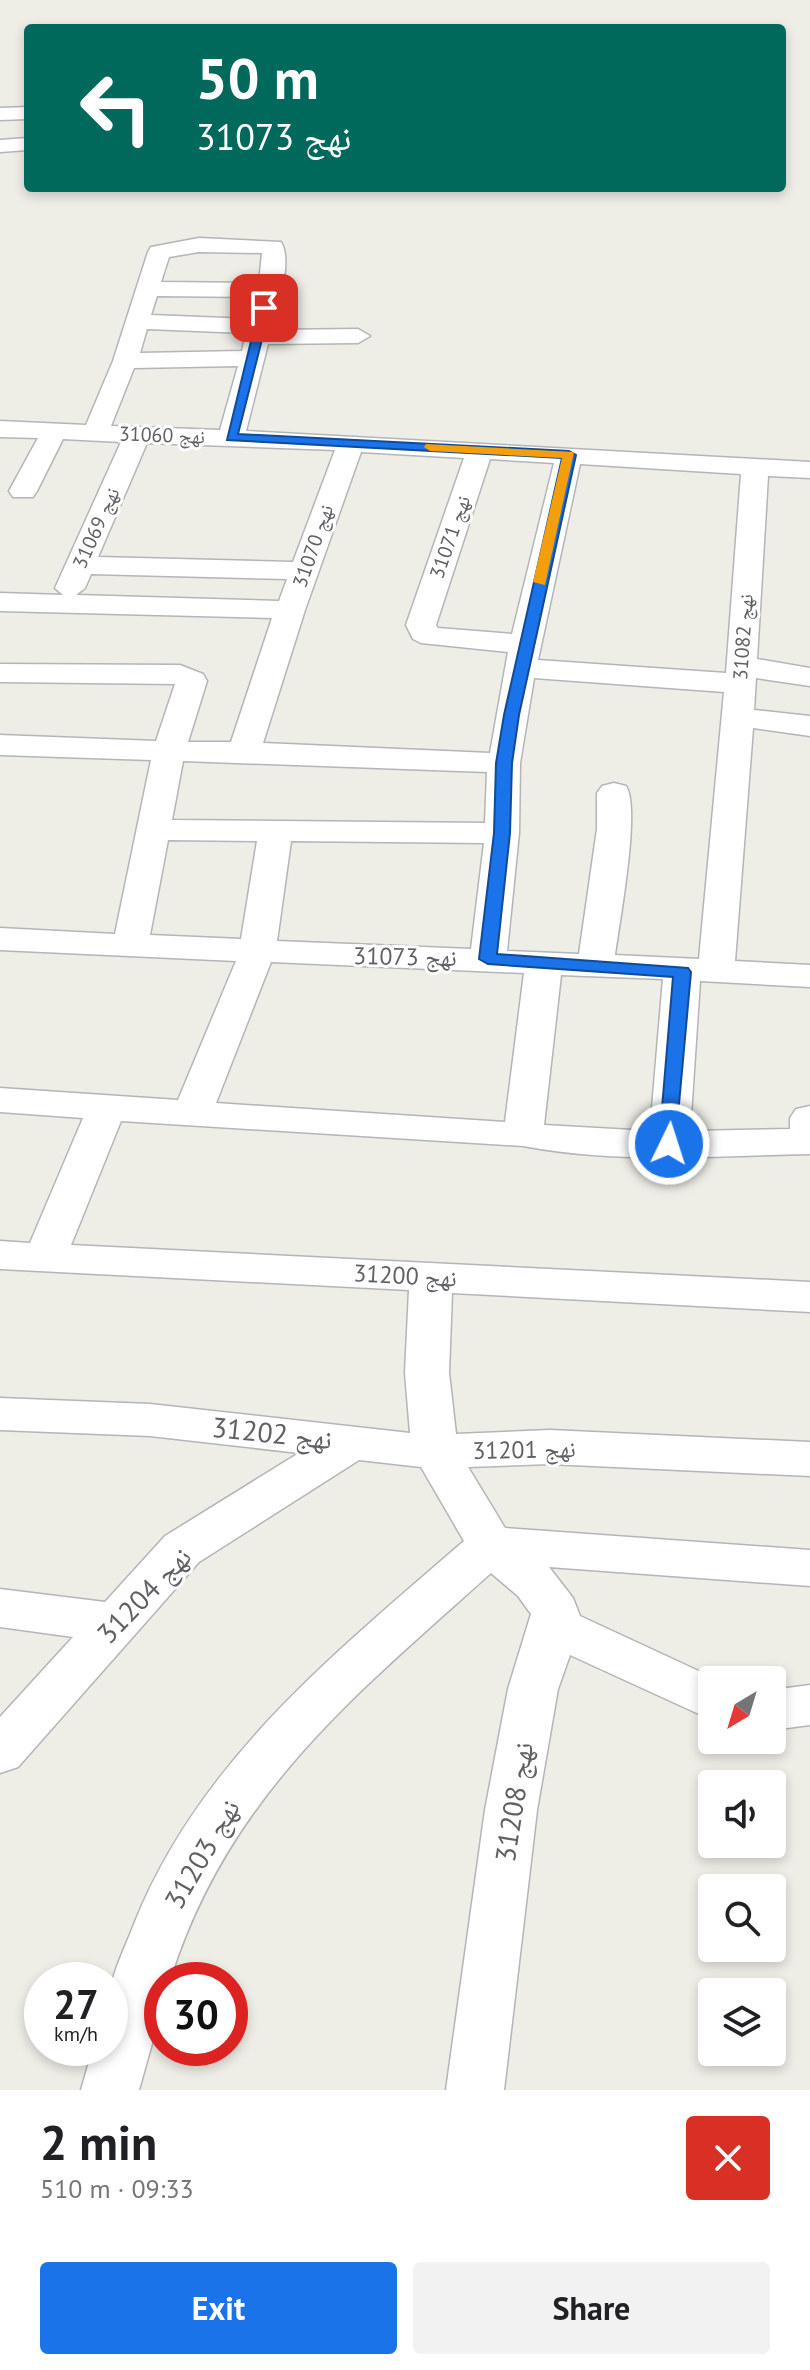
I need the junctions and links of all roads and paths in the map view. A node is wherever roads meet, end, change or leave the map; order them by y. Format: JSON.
{"nodes":[{"id":1,"x":24,"y":113,"type":"edge"},
{"id":2,"x":0,"y":114,"type":"edge"},
{"id":3,"x":24,"y":144,"type":"edge"},
{"id":4,"x":0,"y":146,"type":"edge"},
{"id":5,"x":149,"y":289,"type":"junction"},
{"id":6,"x":271,"y":290,"type":"junction"},
{"id":7,"x":138,"y":322,"type":"junction"},
{"id":8,"x":358,"y":336,"type":"dead end"},
{"id":9,"x":255,"y":340,"type":"junction"},
{"id":10,"x":125,"y":361,"type":"junction"},
{"id":11,"x":0,"y":429,"type":"edge"},
{"id":12,"x":54,"y":432,"type":"junction"},
{"id":13,"x":95,"y":433,"type":"junction"},
{"id":14,"x":231,"y":437,"type":"junction"},
{"id":15,"x":351,"y":443,"type":"junction"},
{"id":16,"x":133,"y":444,"type":"junction"},
{"id":17,"x":480,"y":450,"type":"junction"},
{"id":18,"x":569,"y":455,"type":"junction"},
{"id":19,"x":810,"y":470,"type":"edge"},
{"id":20,"x":755,"y":476,"type":"junction"},
{"id":21,"x":23,"y":491,"type":"dead end"},
{"id":22,"x":79,"y":565,"type":"junction"},
{"id":23,"x":304,"y":571,"type":"junction"},
{"id":24,"x":64,"y":601,"type":"junction"},
{"id":25,"x":0,"y":602,"type":"edge"},
{"id":26,"x":290,"y":610,"type":"junction"},
{"id":27,"x":524,"y":648,"type":"junction"},
{"id":28,"x":0,"y":673,"type":"edge"},
{"id":29,"x":810,"y":677,"type":"edge"},
{"id":30,"x":739,"y":689,"type":"junction"},
{"id":31,"x":810,"y":726,"type":"edge"},
{"id":32,"x":169,"y":751,"type":"junction"},
{"id":33,"x":244,"y":752,"type":"junction"},
{"id":34,"x":3,"y":753,"type":"edge"},
{"id":35,"x":504,"y":763,"type":"junction"},
{"id":36,"x":614,"y":793,"type":"dead end"},
{"id":37,"x":152,"y":830,"type":"junction"},
{"id":38,"x":276,"y":831,"type":"junction"},
{"id":39,"x":502,"y":833,"type":"junction"},
{"id":40,"x":0,"y":939,"type":"edge"},
{"id":41,"x":130,"y":946,"type":"junction"},
{"id":42,"x":257,"y":953,"type":"junction"},
{"id":43,"x":488,"y":959,"type":"junction"},
{"id":44,"x":544,"y":963,"type":"junction"},
{"id":45,"x":595,"y":966,"type":"junction"},
{"id":46,"x":699,"y":972,"type":"junction"},
{"id":47,"x":810,"y":976,"type":"edge"},
{"id":48,"x":0,"y":1100,"type":"edge"},
{"id":49,"x":106,"y":1109,"type":"junction"},
{"id":50,"x":192,"y":1115,"type":"junction"},
{"id":51,"x":810,"y":1118,"type":"edge"},
{"id":52,"x":523,"y":1134,"type":"junction"},
{"id":53,"x":810,"y":1142,"type":"edge"},
{"id":54,"x":669,"y":1144,"type":"junction"},
{"id":55,"x":0,"y":1255,"type":"edge"},
{"id":56,"x":45,"y":1257,"type":"junction"},
{"id":57,"x":431,"y":1277,"type":"junction"},
{"id":58,"x":810,"y":1297,"type":"edge"},
{"id":59,"x":0,"y":1414,"type":"edge"},
{"id":60,"x":354,"y":1441,"type":"junction"},
{"id":61,"x":435,"y":1452,"type":"junction"},
{"id":62,"x":800,"y":1458,"type":"edge"},
{"id":63,"x":491,"y":1545,"type":"junction"},
{"id":64,"x":810,"y":1568,"type":"edge"},
{"id":65,"x":0,"y":1608,"type":"edge"},
{"id":66,"x":116,"y":1623,"type":"junction"},
{"id":67,"x":555,"y":1626,"type":"junction"},
{"id":68,"x":698,"y":1693,"type":"edge"},
{"id":69,"x":810,"y":1705,"type":"edge"},
{"id":70,"x":786,"y":1708,"type":"edge"},
{"id":71,"x":0,"y":1752,"type":"edge"},
{"id":72,"x":110,"y":2090,"type":"edge"},
{"id":73,"x":475,"y":2090,"type":"edge"}],
"edges":[{"from":1,"to":2,"type":"street"},
{"from":3,"to":4,"type":"street"},
{"from":5,"to":6,"type":"street"},
{"from":5,"to":6,"type":"street"},
{"from":5,"to":7,"type":"street"},
{"from":6,"to":9,"type":"street"},
{"from":7,"to":9,"type":"street"},
{"from":7,"to":10,"type":"street"},
{"from":8,"to":9,"type":"street"},
{"from":9,"to":10,"type":"street"},
{"from":9,"to":14,"type":"street"},
{"from":10,"to":13,"type":"street"},
{"from":11,"to":12,"type":"street","name":"نهج 31060"},
{"from":12,"to":13,"type":"street","name":"نهج 31060"},
{"from":12,"to":21,"type":"street"},
{"from":13,"to":16,"type":"street","name":"نهج 31060"},
{"from":14,"to":15,"type":"street","name":"نهج 31060"},
{"from":14,"to":16,"type":"street","name":"نهج 31060"},
{"from":15,"to":17,"type":"street","name":"نهج 31060"},
{"from":15,"to":23,"type":"street","name":"نهج 31070"},
{"from":16,"to":22,"type":"street","name":"نهج 31069"},
{"from":17,"to":18,"type":"street","name":"نهج 31060"},
{"from":17,"to":27,"type":"street","name":"نهج 31071"},
{"from":18,"to":20,"type":"street","name":"نهج 31060"},
{"from":18,"to":27,"type":"street"},
{"from":19,"to":20,"type":"street","name":"نهج 31060"},
{"from":20,"to":30,"type":"street","name":"نهج 31082"},
{"from":22,"to":23,"type":"street"},
{"from":22,"to":24,"type":"street","name":"نهج 31069"},
{"from":23,"to":26,"type":"street","name":"نهج 31070"},
{"from":24,"to":25,"type":"street","name":"نهج 31070"},
{"from":24,"to":26,"type":"street","name":"نهج 31070"},
{"from":26,"to":33,"type":"street"},
{"from":27,"to":30,"type":"street"},
{"from":27,"to":35,"type":"street"},
{"from":28,"to":32,"type":"street"},
{"from":29,"to":30,"type":"street"},
{"from":30,"to":31,"type":"street"},
{"from":30,"to":46,"type":"street","name":"نهج 31082"},
{"from":32,"to":33,"type":"street"},
{"from":32,"to":34,"type":"street"},
{"from":32,"to":37,"type":"street"},
{"from":33,"to":35,"type":"street"},
{"from":35,"to":39,"type":"street"},
{"from":36,"to":45,"type":"street"},
{"from":37,"to":38,"type":"street"},
{"from":37,"to":41,"type":"street"},
{"from":38,"to":39,"type":"street"},
{"from":38,"to":42,"type":"street"},
{"from":39,"to":43,"type":"street"},
{"from":40,"to":41,"type":"street","name":"نهج 31073"},
{"from":41,"to":42,"type":"street","name":"نهج 31073"},
{"from":42,"to":43,"type":"street","name":"نهج 31073"},
{"from":42,"to":50,"type":"street"},
{"from":43,"to":44,"type":"street","name":"نهج 31073"},
{"from":44,"to":45,"type":"street","name":"نهج 31073"},
{"from":44,"to":52,"type":"street"},
{"from":45,"to":46,"type":"street","name":"نهج 31073"},
{"from":46,"to":47,"type":"street","name":"نهج 31073"},
{"from":46,"to":54,"type":"street","name":"نهج 31082"},
{"from":48,"to":49,"type":"street"},
{"from":49,"to":50,"type":"street"},
{"from":49,"to":56,"type":"street"},
{"from":50,"to":52,"type":"street"},
{"from":51,"to":53,"type":"street"},
{"from":52,"to":54,"type":"street"},
{"from":53,"to":54,"type":"street"},
{"from":55,"to":56,"type":"street","name":"نهج 31200"},
{"from":56,"to":57,"type":"street","name":"نهج 31200"},
{"from":57,"to":58,"type":"street","name":"نهج 31200"},
{"from":57,"to":61,"type":"street"},
{"from":59,"to":60,"type":"street","name":"نهج 31202"},
{"from":60,"to":61,"type":"street","name":"نهج 31202"},
{"from":60,"to":66,"type":"street","name":"نهج 31204"},
{"from":61,"to":62,"type":"street","name":"نهج 31201"},
{"from":61,"to":63,"type":"street"},
{"from":63,"to":64,"type":"street"},
{"from":63,"to":67,"type":"street"},
{"from":63,"to":72,"type":"street","name":"نهج 31203"},
{"from":65,"to":66,"type":"street"},
{"from":66,"to":71,"type":"street","name":"نهج 31204"},
{"from":67,"to":68,"type":"street"},
{"from":67,"to":73,"type":"street","name":"نهج 31208"},
{"from":69,"to":70,"type":"street"}]}
